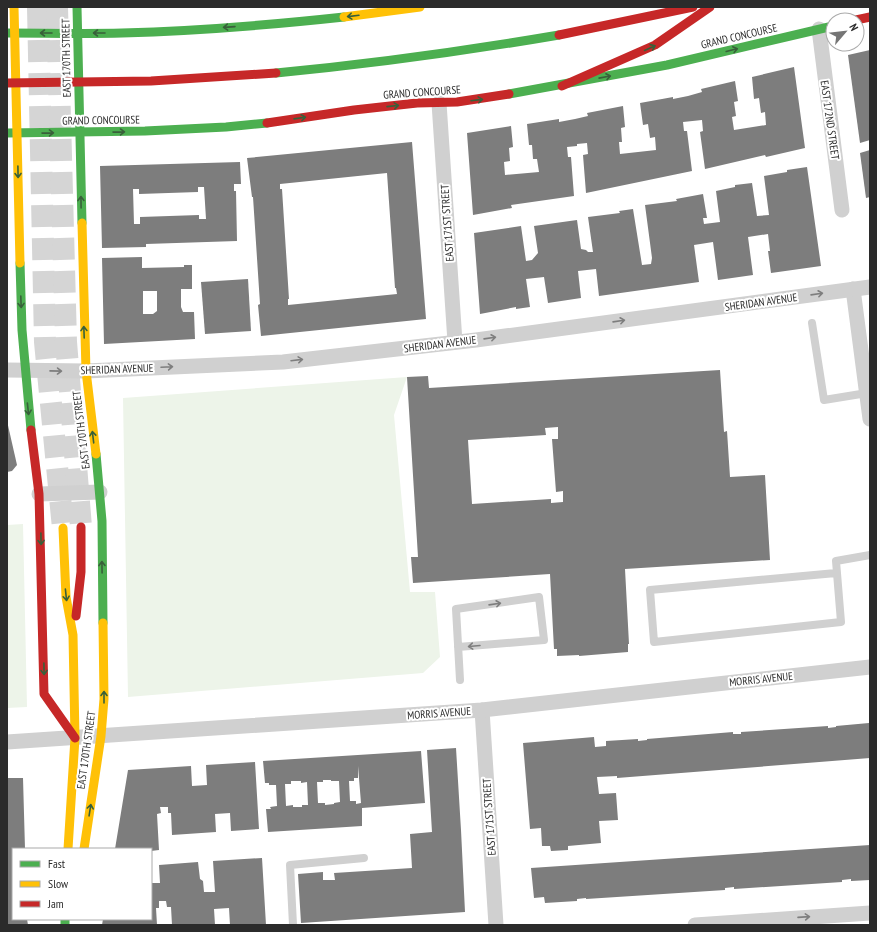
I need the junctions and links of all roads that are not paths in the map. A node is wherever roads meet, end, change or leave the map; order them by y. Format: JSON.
{"nodes":[{"id":1,"x":14,"y":7,"type":"edge"},
{"id":2,"x":77,"y":7,"type":"edge"},
{"id":3,"x":420,"y":7,"type":"edge"},
{"id":4,"x":693,"y":7,"type":"edge"},
{"id":5,"x":710,"y":7,"type":"edge"},
{"id":6,"x":825,"y":27,"type":"edge"},
{"id":7,"x":11,"y":33,"type":"edge"},
{"id":8,"x":77,"y":33,"type":"junction"},
{"id":9,"x":828,"y":52,"type":"edge"},
{"id":10,"x":11,"y":83,"type":"edge"},
{"id":11,"x":79,"y":83,"type":"junction"},
{"id":12,"x":562,"y":86,"type":"junction"},
{"id":13,"x":438,"y":103,"type":"junction"},
{"id":14,"x":80,"y":132,"type":"junction"},
{"id":15,"x":7,"y":133,"type":"edge"},
{"id":16,"x":17,"y":133,"type":"junction"},
{"id":17,"x":842,"y":210,"type":"dead end"},
{"id":18,"x":870,"y":287,"type":"edge"},
{"id":19,"x":853,"y":289,"type":"junction"},
{"id":20,"x":812,"y":323,"type":"dead end"},
{"id":21,"x":455,"y":342,"type":"junction"},
{"id":22,"x":7,"y":370,"type":"edge"},
{"id":23,"x":26,"y":370,"type":"junction"},
{"id":24,"x":86,"y":371,"type":"junction"},
{"id":25,"x":867,"y":394,"type":"junction"},
{"id":26,"x":870,"y":419,"type":"edge"},
{"id":27,"x":100,"y":492,"type":"junction"},
{"id":28,"x":39,"y":494,"type":"junction"},
{"id":29,"x":81,"y":527,"type":"tunnel mouth"},
{"id":30,"x":63,"y":528,"type":"tunnel mouth"},
{"id":31,"x":870,"y":555,"type":"edge"},
{"id":32,"x":836,"y":573,"type":"junction"},
{"id":33,"x":73,"y":635,"type":"junction"},
{"id":34,"x":458,"y":647,"type":"junction"},
{"id":35,"x":870,"y":667,"type":"edge"},
{"id":36,"x":460,"y":680,"type":"dead end"},
{"id":37,"x":482,"y":710,"type":"junction"},
{"id":38,"x":102,"y":736,"type":"junction"},
{"id":39,"x":74,"y":738,"type":"junction"},
{"id":40,"x":7,"y":742,"type":"edge"},
{"id":41,"x":68,"y":848,"type":"edge"},
{"id":42,"x":84,"y":848,"type":"edge"},
{"id":43,"x":364,"y":858,"type":"dead end"},
{"id":44,"x":870,"y":913,"type":"edge"},
{"id":45,"x":293,"y":925,"type":"edge"},
{"id":46,"x":496,"y":925,"type":"edge"},
{"id":47,"x":695,"y":925,"type":"edge"}],
"edges":[{"from":1,"to":7,"type":"street","name":"EAST 170TH STREET"},
{"from":2,"to":8,"type":"street","name":"EAST 170TH STREET"},
{"from":3,"to":8,"type":"street","one_way":true},
{"from":4,"to":11,"type":"street"},
{"from":12,"to":5,"type":"street","one_way":true},
{"from":12,"to":6,"type":"street","name":"GRAND CONCOURSE","one_way":true},
{"from":8,"to":7,"type":"street","one_way":true},
{"from":7,"to":10,"type":"street","name":"EAST 170TH STREET"},
{"from":8,"to":11,"type":"street","name":"EAST 170TH STREET"},
{"from":9,"to":17,"type":"street","name":"EAST 172ND STREET"},
{"from":10,"to":11,"type":"street"},
{"from":10,"to":16,"type":"street","name":"EAST 170TH STREET"},
{"from":11,"to":14,"type":"street","name":"EAST 170TH STREET"},
{"from":13,"to":12,"type":"street","name":"GRAND CONCOURSE","one_way":true},
{"from":14,"to":13,"type":"street","name":"GRAND CONCOURSE","one_way":true},
{"from":13,"to":21,"type":"street","name":"EAST 171ST STREET"},
{"from":16,"to":14,"type":"street","name":"GRAND CONCOURSE","one_way":true},
{"from":24,"to":14,"type":"street","name":"EAST 170TH STREET","one_way":true},
{"from":15,"to":16,"type":"street","name":"GRAND CONCOURSE"},
{"from":16,"to":23,"type":"street","name":"EAST 170TH STREET","one_way":true},
{"from":18,"to":19,"type":"street","name":"SHERIDAN AVENUE"},
{"from":21,"to":19,"type":"street","name":"SHERIDAN AVENUE","one_way":true},
{"from":19,"to":25,"type":"street"},
{"from":20,"to":25,"type":"lane"},
{"from":24,"to":21,"type":"street","name":"SHERIDAN AVENUE","one_way":true},
{"from":22,"to":23,"type":"street","name":"SHERIDAN AVENUE"},
{"from":23,"to":24,"type":"street","name":"SHERIDAN AVENUE","one_way":true},
{"from":23,"to":28,"type":"street","name":"EAST 170TH STREET","one_way":true},
{"from":27,"to":24,"type":"street","name":"EAST 170TH STREET","one_way":true},
{"from":25,"to":26,"type":"street"},
{"from":27,"to":28,"type":"street"},
{"from":38,"to":27,"type":"street","name":"EAST 170TH STREET","one_way":true},
{"from":28,"to":39,"type":"street","name":"EAST 170TH STREET","one_way":true},
{"from":29,"to":33,"type":"street","name":"EAST 170TH STREET"},
{"from":30,"to":33,"type":"street","name":"EAST 170TH STREET","one_way":true},
{"from":31,"to":32,"type":"lane"},
{"from":32,"to":32,"type":"lane"},
{"from":33,"to":39,"type":"street","name":"EAST 170TH STREET"},
{"from":34,"to":34,"type":"lane","one_way":true},
{"from":34,"to":36,"type":"lane"},
{"from":35,"to":37,"type":"street","name":"MORRIS AVENUE"},
{"from":37,"to":38,"type":"street","name":"MORRIS AVENUE"},
{"from":37,"to":46,"type":"street","name":"EAST 171ST STREET"},
{"from":38,"to":39,"type":"street","name":"MORRIS AVENUE"},
{"from":42,"to":38,"type":"street","name":"EAST 170TH STREET","one_way":true},
{"from":39,"to":40,"type":"street","name":"MORRIS AVENUE"},
{"from":39,"to":41,"type":"street","name":"EAST 170TH STREET"},
{"from":43,"to":45,"type":"lane"},
{"from":47,"to":44,"type":"street","one_way":true}]}
